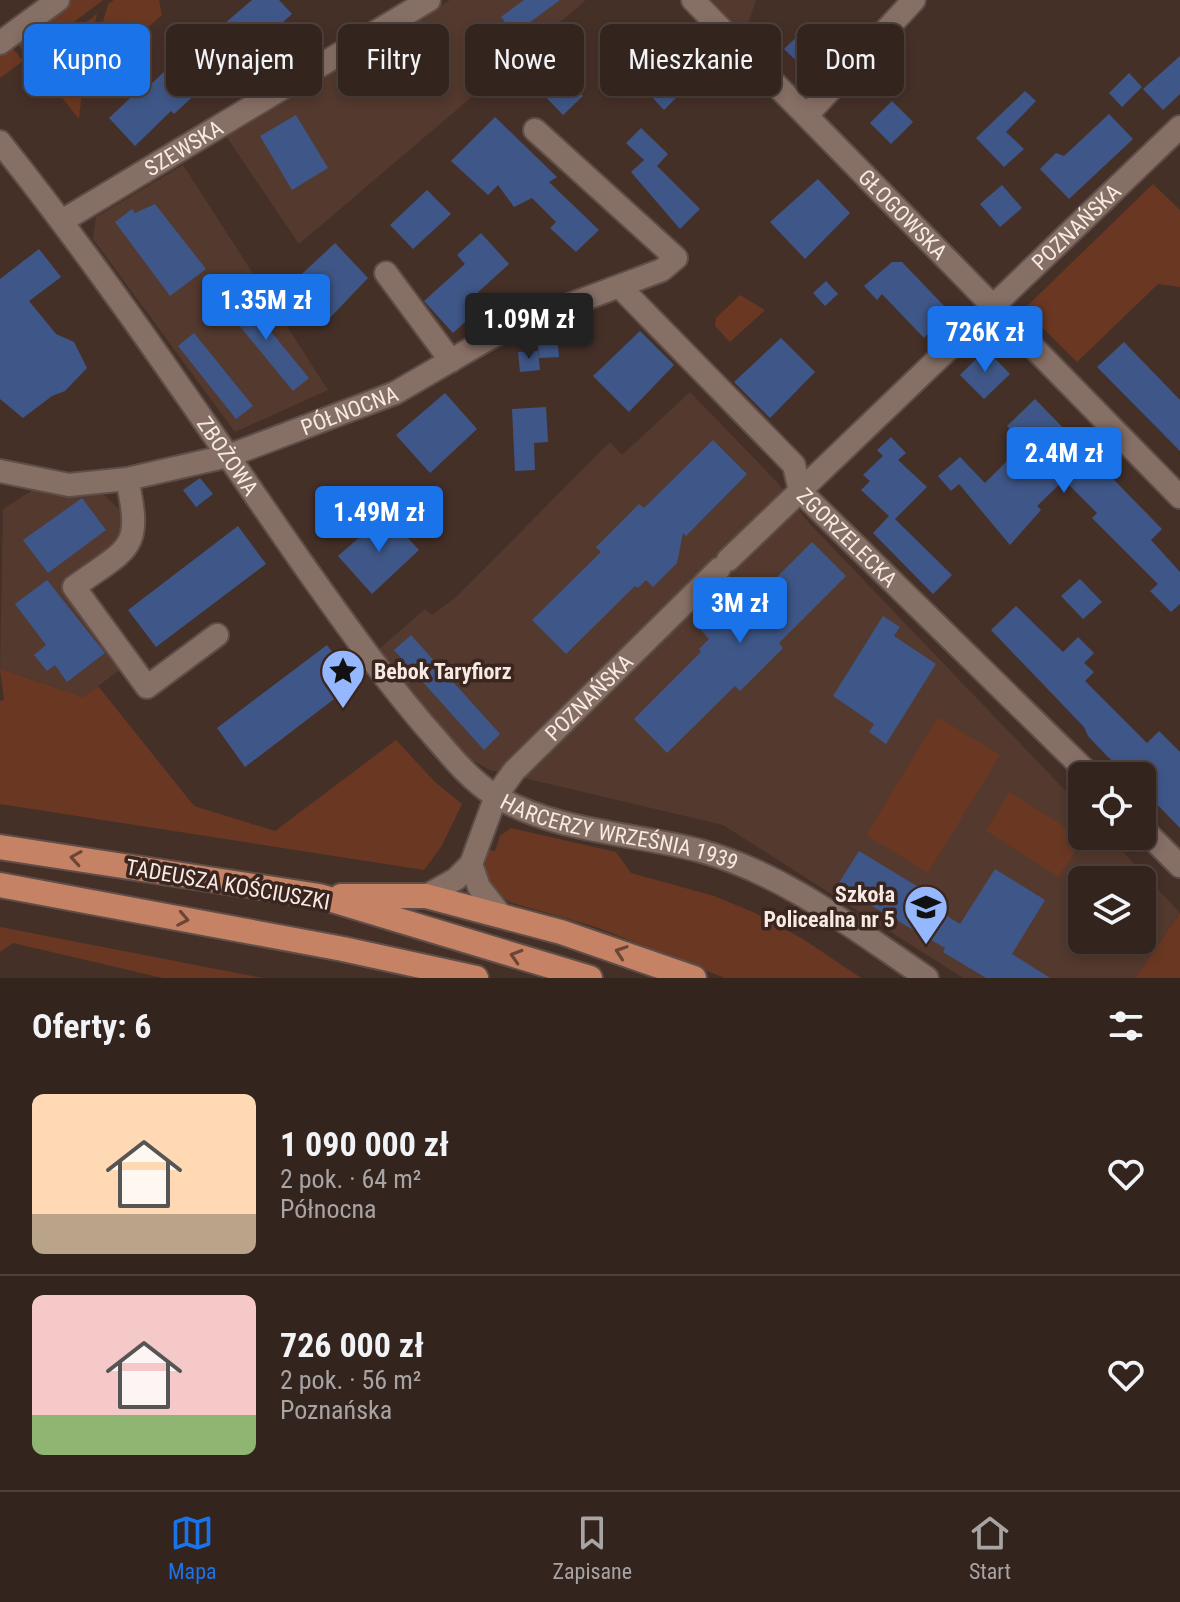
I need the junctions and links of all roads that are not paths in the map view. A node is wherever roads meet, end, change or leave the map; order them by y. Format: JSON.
{"nodes":[{"id":1,"x":58,"y":0,"type":"edge"},
{"id":2,"x":429,"y":0,"type":"edge"},
{"id":3,"x":693,"y":0,"type":"edge"},
{"id":4,"x":914,"y":0,"type":"edge"},
{"id":5,"x":0,"y":43,"type":"edge"},
{"id":6,"x":807,"y":115,"type":"junction"},
{"id":7,"x":1180,"y":127,"type":"edge"},
{"id":8,"x":535,"y":130,"type":"dead end"},
{"id":9,"x":0,"y":142,"type":"edge"},
{"id":10,"x":62,"y":221,"type":"junction"},
{"id":11,"x":386,"y":273,"type":"dead end"},
{"id":12,"x":620,"y":287,"type":"junction"},
{"id":13,"x":991,"y":305,"type":"junction"},
{"id":14,"x":451,"y":361,"type":"junction"},
{"id":15,"x":228,"y":456,"type":"junction"},
{"id":16,"x":0,"y":471,"type":"edge"},
{"id":17,"x":127,"y":479,"type":"junction"},
{"id":18,"x":800,"y":491,"type":"junction"},
{"id":19,"x":1180,"y":497,"type":"edge"},
{"id":20,"x":217,"y":635,"type":"dead end"},
{"id":21,"x":1077,"y":762,"type":"edge"},
{"id":22,"x":496,"y":796,"type":"junction"},
{"id":23,"x":1156,"y":842,"type":"edge"},
{"id":24,"x":0,"y":847,"type":"edge"},
{"id":25,"x":471,"y":864,"type":"junction"},
{"id":26,"x":1180,"y":866,"type":"edge"},
{"id":27,"x":0,"y":885,"type":"edge"},
{"id":28,"x":319,"y":896,"type":"junction"},
{"id":29,"x":426,"y":896,"type":"junction"},
{"id":30,"x":500,"y":914,"type":"junction"},
{"id":31,"x":402,"y":963,"type":"junction"},
{"id":32,"x":437,"y":978,"type":"edge"},
{"id":33,"x":476,"y":978,"type":"edge"},
{"id":34,"x":590,"y":978,"type":"edge"},
{"id":35,"x":694,"y":978,"type":"edge"},
{"id":36,"x":927,"y":978,"type":"edge"}],
"edges":[{"from":1,"to":5,"type":"street"},
{"from":2,"to":10,"type":"street","name":"SZEWSKA"},
{"from":3,"to":6,"type":"street","name":"GŁOGOWSKA"},
{"from":4,"to":6,"type":"street"},
{"from":6,"to":13,"type":"street","name":"GŁOGOWSKA"},
{"from":7,"to":13,"type":"street","name":"POZNAŃSKA"},
{"from":8,"to":12,"type":"street","name":"PÓŁNOCNA"},
{"from":9,"to":10,"type":"street","name":"ZBOŻOWA"},
{"from":10,"to":15,"type":"street","name":"ZBOŻOWA"},
{"from":11,"to":14,"type":"street"},
{"from":12,"to":14,"type":"street","name":"PÓŁNOCNA"},
{"from":12,"to":18,"type":"street","name":"ZGORZELECKA"},
{"from":13,"to":18,"type":"street","name":"POZNAŃSKA"},
{"from":13,"to":19,"type":"street","name":"GŁOGOWSKA"},
{"from":14,"to":15,"type":"street","name":"PÓŁNOCNA"},
{"from":15,"to":17,"type":"street","name":"PÓŁNOCNA"},
{"from":15,"to":22,"type":"street","name":"ZBOŻOWA"},
{"from":16,"to":17,"type":"street","name":"PÓŁNOCNA"},
{"from":17,"to":20,"type":"street"},
{"from":18,"to":21,"type":"street","name":"ZGORZELECKA"},
{"from":18,"to":22,"type":"street","name":"POZNAŃSKA"},
{"from":22,"to":25,"type":"street","name":"HARCERZY WRZEŚNIA 1939"},
{"from":22,"to":36,"type":"street","name":"HARCERZY WRZEŚNIA 1939"},
{"from":23,"to":26,"type":"street"},
{"from":28,"to":24,"type":"main road","name":"TADEUSZA KOŚCIUSZKI","one_way":true},
{"from":25,"to":29,"type":"street"},
{"from":25,"to":30,"type":"street"},
{"from":27,"to":31,"type":"main road","name":"TADEUSZA KOŚCIUSZKI","one_way":true},
{"from":28,"to":29,"type":"main road"},
{"from":34,"to":28,"type":"main road","name":"TADEUSZA KOŚCIUSZKI","one_way":true},
{"from":29,"to":30,"type":"main road"},
{"from":35,"to":30,"type":"main road","one_way":true},
{"from":31,"to":32,"type":"main road"},
{"from":31,"to":33,"type":"main road","name":"TADEUSZA KOŚCIUSZKI"}]}
